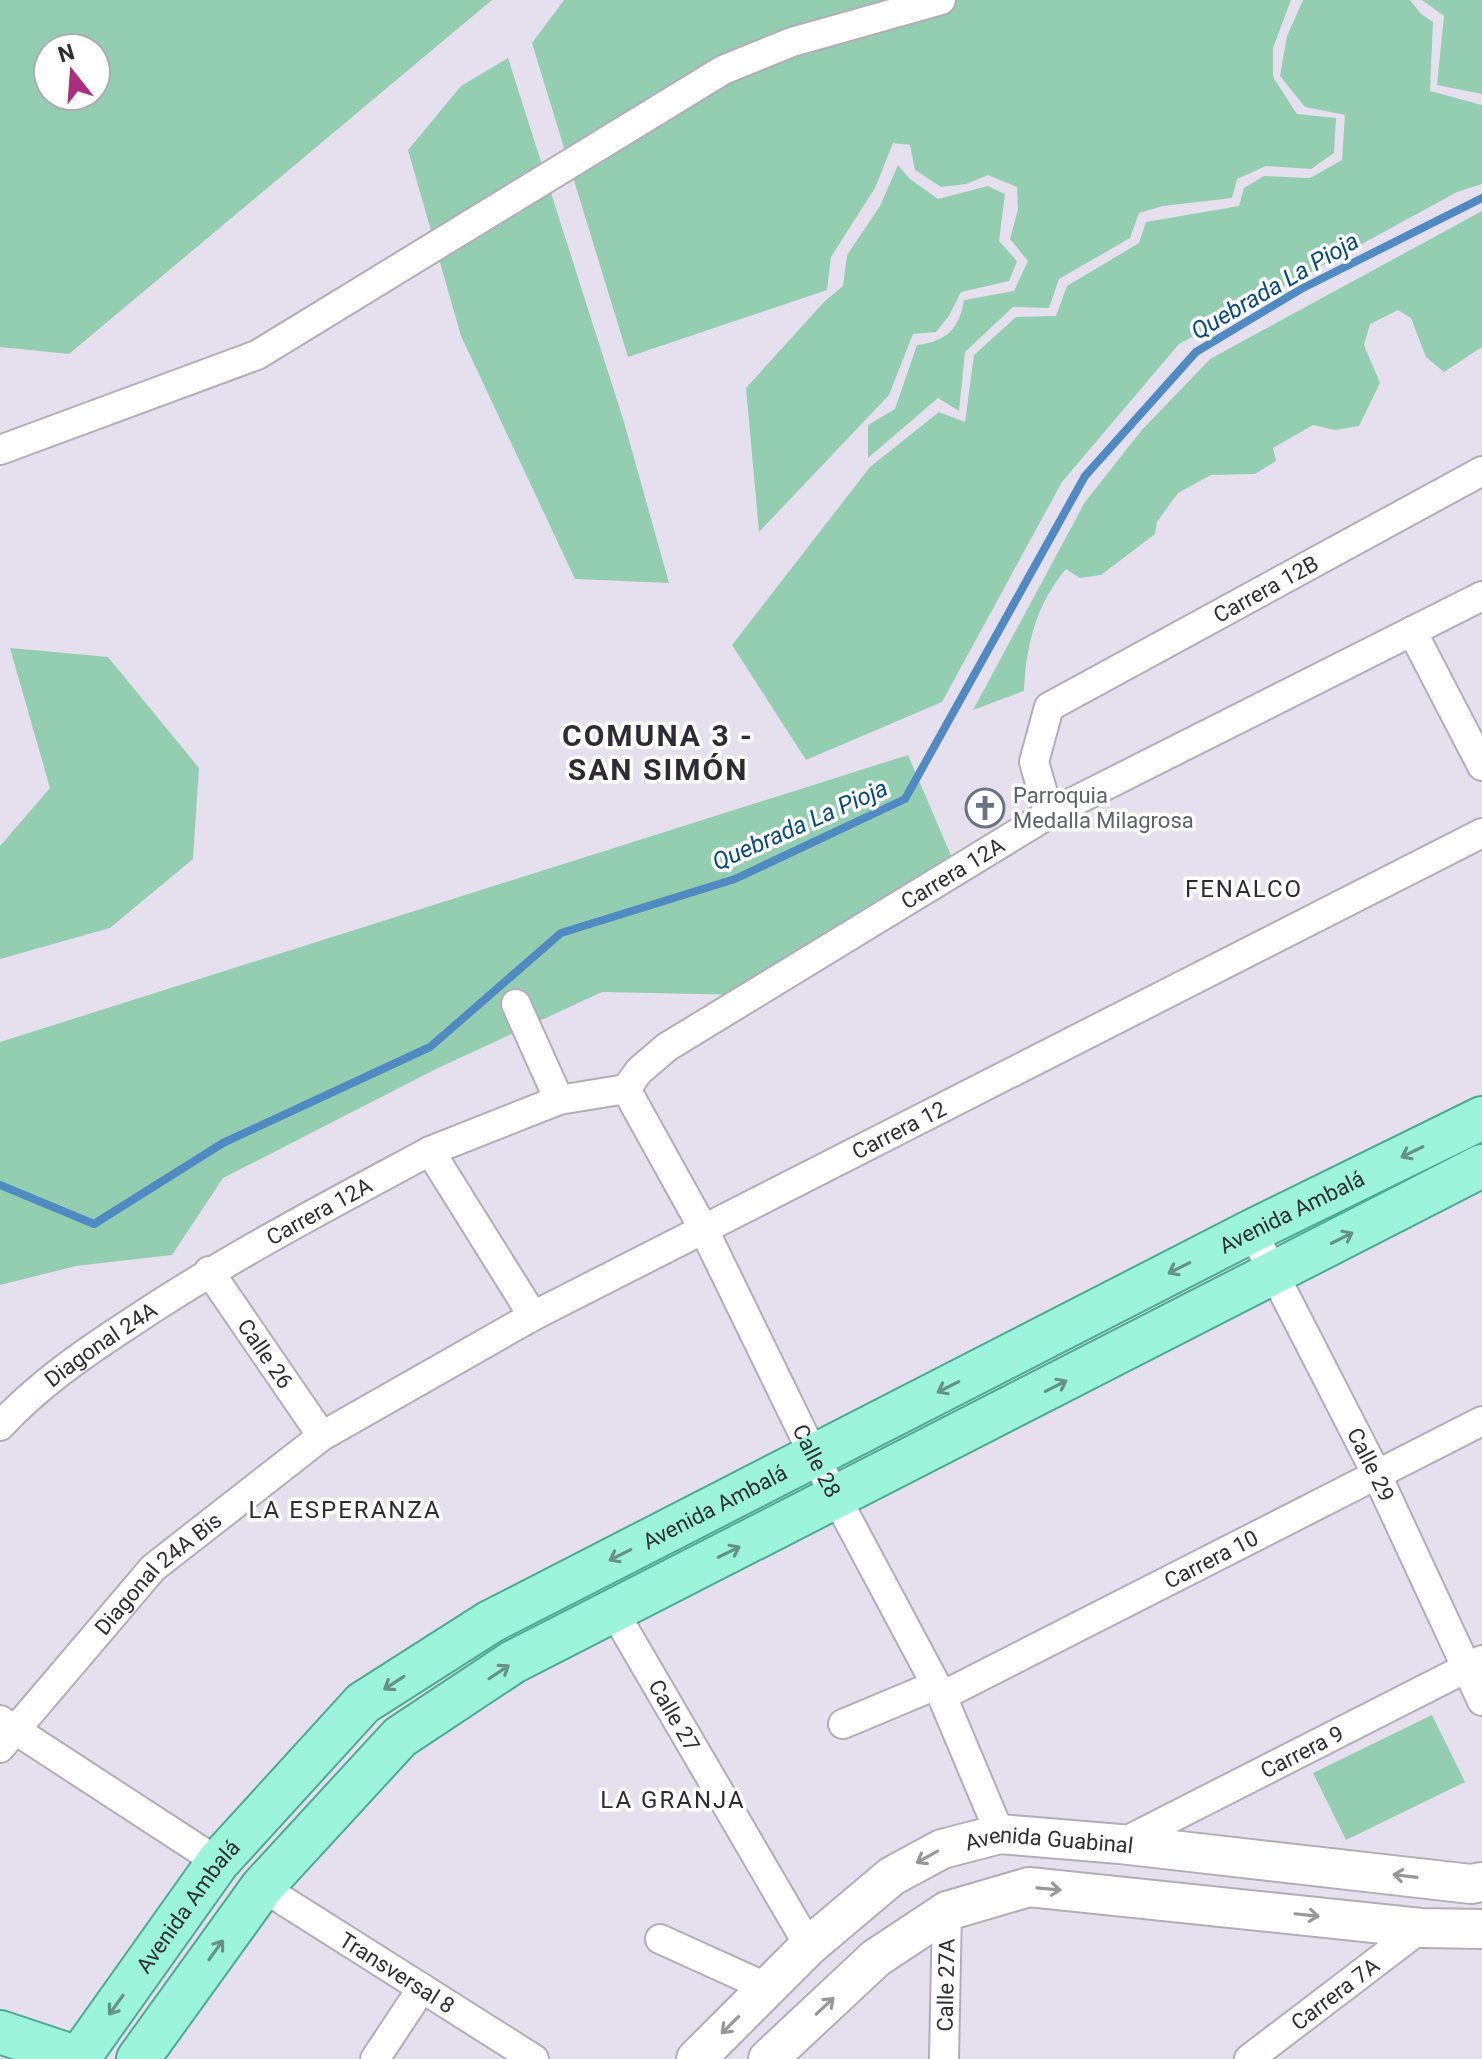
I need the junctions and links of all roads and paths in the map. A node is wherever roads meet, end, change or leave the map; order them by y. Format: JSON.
{"nodes":[{"id":1,"x":941,"y":0,"type":"edge"},
{"id":2,"x":0,"y":450,"type":"edge"},
{"id":3,"x":1482,"y":471,"type":"edge"},
{"id":4,"x":1482,"y":596,"type":"edge"},
{"id":5,"x":1412,"y":631,"type":"junction"},
{"id":6,"x":1482,"y":766,"type":"edge"},
{"id":7,"x":1049,"y":814,"type":"junction"},
{"id":8,"x":1482,"y":833,"type":"edge"},
{"id":9,"x":516,"y":1004,"type":"dead end"},
{"id":10,"x":626,"y":1089,"type":"junction"},
{"id":11,"x":559,"y":1100,"type":"junction"},
{"id":12,"x":1482,"y":1118,"type":"edge"},
{"id":13,"x":430,"y":1151,"type":"junction"},
{"id":14,"x":1482,"y":1166,"type":"edge"},
{"id":15,"x":703,"y":1228,"type":"junction"},
{"id":16,"x":1252,"y":1231,"type":"junction"},
{"id":17,"x":209,"y":1271,"type":"junction"},
{"id":18,"x":1273,"y":1274,"type":"junction"},
{"id":19,"x":533,"y":1316,"type":"junction"},
{"id":20,"x":1482,"y":1421,"type":"edge"},
{"id":21,"x":0,"y":1426,"type":"edge"},
{"id":22,"x":322,"y":1436,"type":"junction"},
{"id":23,"x":814,"y":1456,"type":"junction"},
{"id":24,"x":1376,"y":1473,"type":"junction"},
{"id":25,"x":837,"y":1499,"type":"junction"},
{"id":26,"x":613,"y":1610,"type":"junction"},
{"id":27,"x":1475,"y":1663,"type":"edge"},
{"id":28,"x":939,"y":1690,"type":"junction"},
{"id":29,"x":1482,"y":1701,"type":"edge"},
{"id":30,"x":843,"y":1724,"type":"dead end"},
{"id":31,"x":4,"y":1732,"type":"edge"},
{"id":32,"x":1000,"y":1834,"type":"junction"},
{"id":33,"x":1120,"y":1844,"type":"junction"},
{"id":34,"x":218,"y":1862,"type":"junction"},
{"id":35,"x":1482,"y":1882,"type":"edge"},
{"id":36,"x":262,"y":1887,"type":"junction"},
{"id":37,"x":947,"y":1911,"type":"junction"},
{"id":38,"x":1421,"y":1928,"type":"junction"},
{"id":39,"x":1482,"y":1929,"type":"edge"},
{"id":40,"x":660,"y":1939,"type":"dead end"},
{"id":41,"x":809,"y":1946,"type":"junction"},
{"id":42,"x":422,"y":1988,"type":"junction"},
{"id":43,"x":768,"y":1988,"type":"junction"},
{"id":44,"x":0,"y":2032,"type":"edge"},
{"id":45,"x":79,"y":2059,"type":"edge"},
{"id":46,"x":138,"y":2059,"type":"edge"},
{"id":47,"x":375,"y":2059,"type":"edge"},
{"id":48,"x":534,"y":2059,"type":"edge"},
{"id":49,"x":696,"y":2059,"type":"edge"},
{"id":50,"x":768,"y":2059,"type":"edge"},
{"id":51,"x":944,"y":2059,"type":"edge"},
{"id":52,"x":1249,"y":2059,"type":"edge"}],
"edges":[{"from":1,"to":2,"type":"street"},
{"from":3,"to":7,"type":"street","name":"Carrera 12B"},
{"from":4,"to":5,"type":"street","name":"Carrera 12A"},
{"from":5,"to":6,"type":"street"},
{"from":5,"to":7,"type":"street","name":"Carrera 12A"},
{"from":7,"to":10,"type":"street","name":"Carrera 12A"},
{"from":8,"to":15,"type":"street","name":"Carrera 12"},
{"from":9,"to":11,"type":"street"},
{"from":10,"to":11,"type":"street","name":"Carrera 12A"},
{"from":10,"to":15,"type":"street","name":"Calle 28"},
{"from":11,"to":13,"type":"street","name":"Carrera 12A"},
{"from":12,"to":16,"type":"main road","name":"Avenida Ambalá","one_way":true},
{"from":13,"to":17,"type":"street","name":"Carrera 12A"},
{"from":13,"to":19,"type":"street"},
{"from":18,"to":14,"type":"main road","name":"Avenida Ambalá","one_way":true},
{"from":15,"to":19,"type":"street","name":"Carrera 12"},
{"from":15,"to":23,"type":"street","name":"Calle 28"},
{"from":16,"to":18,"type":"street","name":"Calle 29"},
{"from":16,"to":23,"type":"main road","name":"Avenida Ambalá","one_way":true},
{"from":17,"to":21,"type":"street","name":"Diagonal 24A"},
{"from":17,"to":22,"type":"street","name":"Calle 26"},
{"from":18,"to":24,"type":"street","name":"Calle 29"},
{"from":25,"to":18,"type":"main road","name":"Avenida Ambalá","one_way":true},
{"from":19,"to":22,"type":"street","name":"Carrera 12"},
{"from":20,"to":24,"type":"street","name":"Carrera 10"},
{"from":22,"to":31,"type":"street","name":"Diagonal 24A Bis"},
{"from":23,"to":25,"type":"street","name":"Calle 28"},
{"from":23,"to":34,"type":"main road","name":"Avenida Ambalá","one_way":true},
{"from":24,"to":27,"type":"street","name":"Calle 29"},
{"from":24,"to":28,"type":"street","name":"Carrera 10"},
{"from":26,"to":25,"type":"main road","name":"Avenida Ambalá","one_way":true},
{"from":25,"to":28,"type":"street","name":"Calle 28"},
{"from":36,"to":26,"type":"main road","name":"Avenida Ambalá","one_way":true},
{"from":26,"to":41,"type":"street","name":"Calle 27"},
{"from":27,"to":29,"type":"street","name":"Calle 29"},
{"from":27,"to":33,"type":"street","name":"Carrera 9"},
{"from":28,"to":30,"type":"street","name":"Carrera 10"},
{"from":28,"to":32,"type":"street","name":"Calle 28"},
{"from":31,"to":34,"type":"street"},
{"from":32,"to":33,"type":"main road","name":"Avenida Guabinal"},
{"from":32,"to":41,"type":"main road","name":"Avenida Guabinal","one_way":true},
{"from":35,"to":33,"type":"main road","name":"Avenida Guabinal","one_way":true},
{"from":34,"to":45,"type":"main road","name":"Avenida Ambalá","one_way":true},
{"from":36,"to":42,"type":"street","name":"Transversal 8"},
{"from":46,"to":36,"type":"main road","name":"Avenida Ambalá","one_way":true},
{"from":37,"to":38,"type":"main road","name":"Avenida Guabinal","one_way":true},
{"from":50,"to":37,"type":"main road","name":"Avenida Guabinal","one_way":true},
{"from":37,"to":51,"type":"street","name":"Calle 27A"},
{"from":38,"to":39,"type":"main road","name":"Avenida Guabinal"},
{"from":38,"to":52,"type":"street","name":"Carrera 7A"},
{"from":40,"to":43,"type":"street"},
{"from":41,"to":43,"type":"main road","name":"Avenida Guabinal"},
{"from":42,"to":47,"type":"street"},
{"from":42,"to":48,"type":"street","name":"Transversal 8"},
{"from":43,"to":49,"type":"main road","name":"Avenida Guabinal","one_way":true},
{"from":44,"to":45,"type":"main road"}]}
